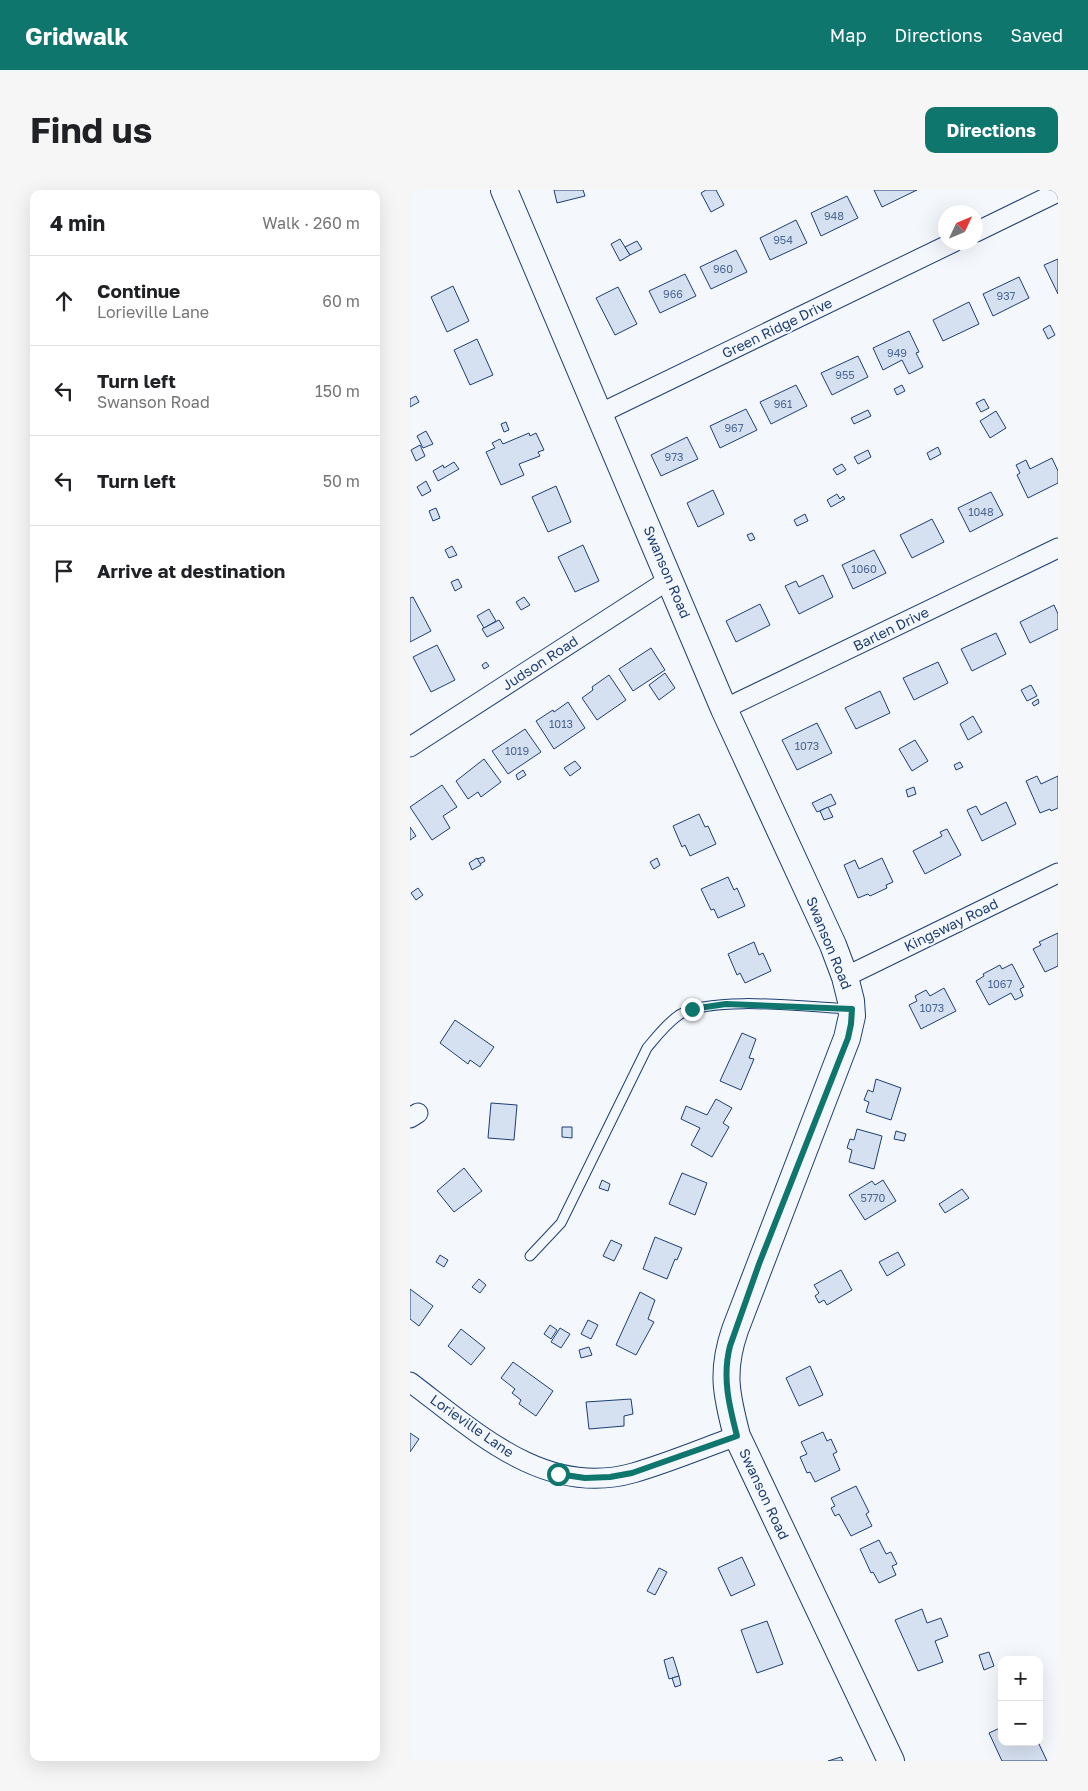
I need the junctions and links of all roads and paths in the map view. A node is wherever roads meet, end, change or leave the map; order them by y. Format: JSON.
{"nodes":[{"id":1,"x":504,"y":190,"type":"edge"},
{"id":2,"x":1058,"y":192,"type":"edge"},
{"id":3,"x":983,"y":229,"type":"edge"},
{"id":4,"x":938,"y":250,"type":"edge"},
{"id":5,"x":599,"y":414,"type":"junction"},
{"id":6,"x":1058,"y":548,"type":"edge"},
{"id":7,"x":670,"y":579,"type":"junction"},
{"id":8,"x":724,"y":709,"type":"junction"},
{"id":9,"x":410,"y":747,"type":"edge"},
{"id":10,"x":1058,"y":873,"type":"edge"},
{"id":11,"x":845,"y":977,"type":"junction"},
{"id":12,"x":852,"y":1009,"type":"junction"},
{"id":13,"x":530,"y":1256,"type":"dead end"},
{"id":14,"x":410,"y":1382,"type":"edge"},
{"id":15,"x":737,"y":1436,"type":"junction"},
{"id":16,"x":890,"y":1761,"type":"edge"}],
"edges":[{"from":1,"to":5,"type":"street","name":"Swanson Road"},
{"from":2,"to":3,"type":"street"},
{"from":4,"to":5,"type":"street","name":"Green Ridge Drive"},
{"from":5,"to":7,"type":"street","name":"Swanson Road"},
{"from":6,"to":8,"type":"street","name":"Barlen Drive"},
{"from":7,"to":8,"type":"street","name":"Swanson Road"},
{"from":7,"to":9,"type":"street","name":"Judson Road"},
{"from":8,"to":11,"type":"street","name":"Swanson Road"},
{"from":10,"to":11,"type":"street","name":"Kingsway Road"},
{"from":11,"to":12,"type":"street","name":"Swanson Road"},
{"from":12,"to":13,"type":"lane"},
{"from":12,"to":15,"type":"street","name":"Swanson Road"},
{"from":14,"to":15,"type":"street","name":"Lorieville Lane"},
{"from":15,"to":16,"type":"street","name":"Swanson Road"}]}
